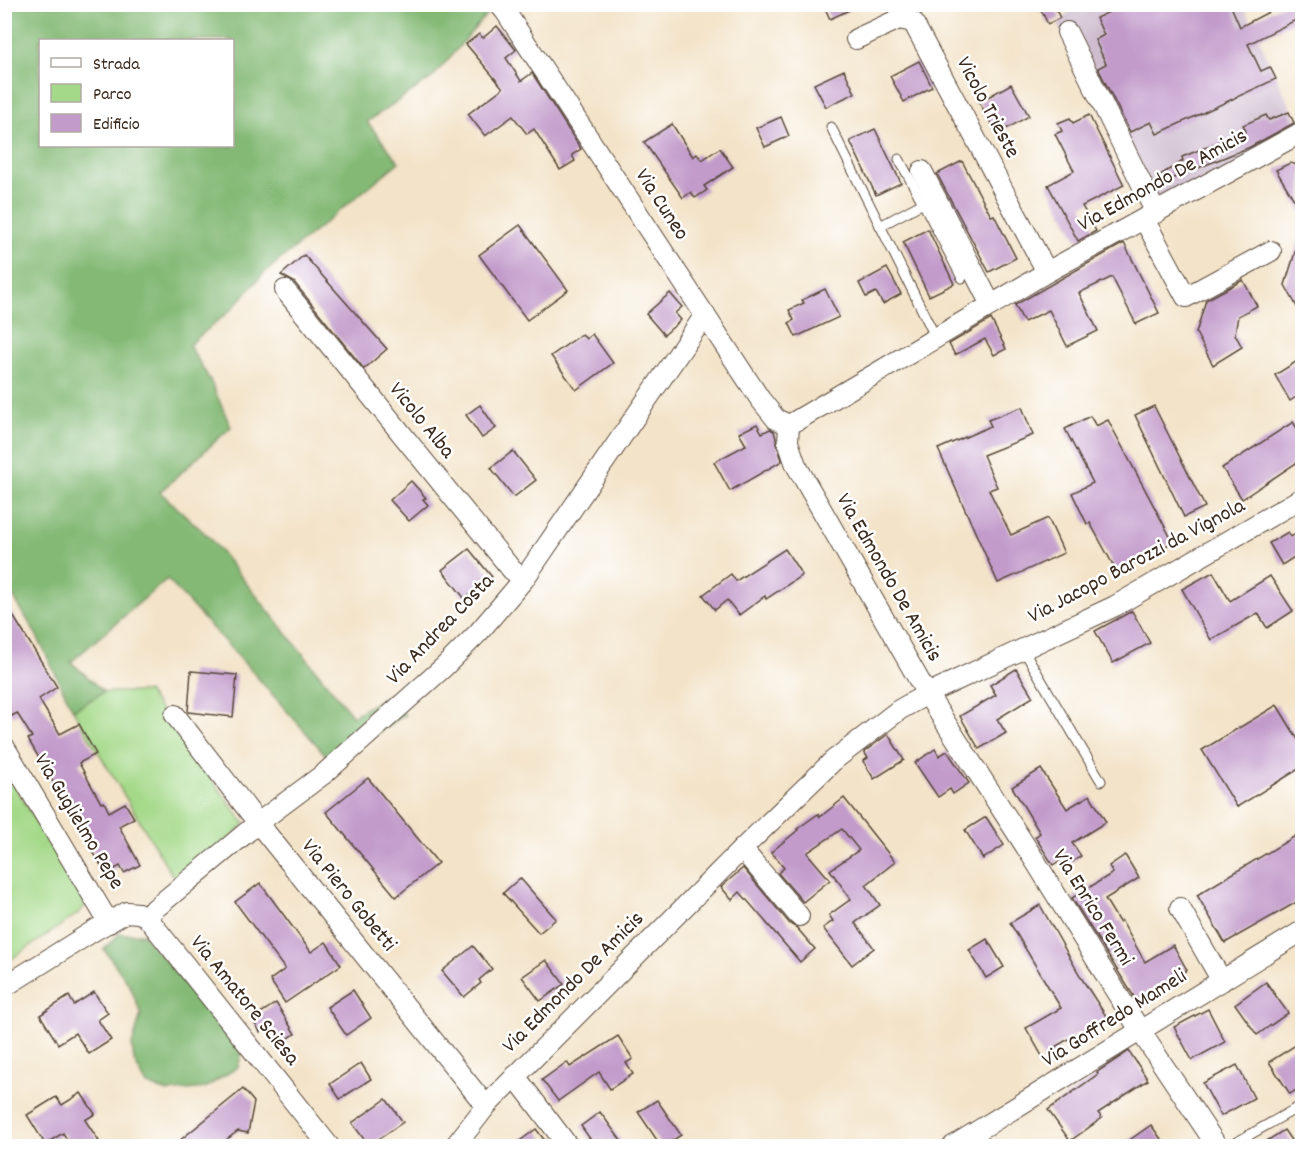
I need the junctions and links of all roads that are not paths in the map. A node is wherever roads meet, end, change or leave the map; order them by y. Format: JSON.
{"nodes":[{"id":1,"x":499,"y":4,"type":"edge"},
{"id":2,"x":1067,"y":32,"type":"dead end"},
{"id":3,"x":856,"y":39,"type":"dead end"},
{"id":4,"x":831,"y":127,"type":"dead end"},
{"id":5,"x":1302,"y":132,"type":"edge"},
{"id":6,"x":899,"y":159,"type":"dead end"},
{"id":7,"x":922,"y":171,"type":"dead end"},
{"id":8,"x":923,"y":203,"type":"junction"},
{"id":9,"x":1150,"y":216,"type":"junction"},
{"id":10,"x":880,"y":226,"type":"junction"},
{"id":11,"x":1271,"y":251,"type":"dead end"},
{"id":12,"x":1047,"y":272,"type":"junction"},
{"id":13,"x":962,"y":278,"type":"dead end"},
{"id":14,"x":285,"y":290,"type":"dead end"},
{"id":15,"x":991,"y":305,"type":"junction"},
{"id":16,"x":705,"y":315,"type":"junction"},
{"id":17,"x":936,"y":338,"type":"junction"},
{"id":18,"x":789,"y":425,"type":"junction"},
{"id":19,"x":1302,"y":498,"type":"edge"},
{"id":20,"x":524,"y":579,"type":"junction"},
{"id":21,"x":1023,"y":649,"type":"junction"},
{"id":22,"x":927,"y":694,"type":"junction"},
{"id":23,"x":175,"y":715,"type":"dead end"},
{"id":24,"x":4,"y":746,"type":"edge"},
{"id":25,"x":1101,"y":781,"type":"dead end"},
{"id":26,"x":258,"y":823,"type":"junction"},
{"id":27,"x":742,"y":849,"type":"junction"},
{"id":28,"x":1180,"y":908,"type":"dead end"},
{"id":29,"x":146,"y":916,"type":"junction"},
{"id":30,"x":799,"y":916,"type":"dead end"},
{"id":31,"x":110,"y":923,"type":"junction"},
{"id":32,"x":1302,"y":931,"type":"edge"},
{"id":33,"x":1222,"y":981,"type":"junction"},
{"id":34,"x":4,"y":987,"type":"edge"},
{"id":35,"x":1141,"y":1032,"type":"junction"},
{"id":36,"x":515,"y":1076,"type":"junction"},
{"id":37,"x":1302,"y":1105,"type":"edge"},
{"id":38,"x":486,"y":1106,"type":"junction"},
{"id":39,"x":329,"y":1146,"type":"edge"},
{"id":40,"x":455,"y":1146,"type":"edge"},
{"id":41,"x":568,"y":1146,"type":"edge"},
{"id":42,"x":953,"y":1146,"type":"edge"},
{"id":43,"x":1217,"y":1146,"type":"edge"},
{"id":44,"x":1230,"y":1146,"type":"edge"}],
"edges":[{"from":1,"to":16,"type":"street","name":"Via Cuneo"},
{"from":2,"to":9,"type":"street"},
{"from":3,"to":12,"type":"street","name":"Vicolo Trieste"},
{"from":4,"to":10,"type":"lane"},
{"from":5,"to":9,"type":"street","name":"Via Edmondo De Amicis"},
{"from":6,"to":8,"type":"lane"},
{"from":7,"to":15,"type":"street"},
{"from":8,"to":10,"type":"lane"},
{"from":8,"to":13,"type":"lane"},
{"from":9,"to":11,"type":"street"},
{"from":9,"to":12,"type":"street","name":"Via Edmondo De Amicis"},
{"from":10,"to":17,"type":"lane"},
{"from":12,"to":15,"type":"street","name":"Via Edmondo De Amicis"},
{"from":14,"to":20,"type":"street","name":"Vicolo Alba"},
{"from":15,"to":17,"type":"street","name":"Via Edmondo De Amicis"},
{"from":16,"to":18,"type":"street","name":"Via Cuneo"},
{"from":16,"to":20,"type":"street","name":"Via Andrea Costa"},
{"from":17,"to":18,"type":"street","name":"Via Edmondo De Amicis"},
{"from":18,"to":22,"type":"street","name":"Via Edmondo De Amicis"},
{"from":19,"to":21,"type":"street","name":"Via Jacopo Barozzi da Vignola"},
{"from":20,"to":26,"type":"street","name":"Via Andrea Costa"},
{"from":21,"to":22,"type":"street","name":"Via Jacopo Barozzi da Vignola"},
{"from":21,"to":25,"type":"lane"},
{"from":22,"to":27,"type":"street","name":"Via Edmondo De Amicis"},
{"from":22,"to":35,"type":"street","name":"Via Enrico Fermi"},
{"from":23,"to":26,"type":"street","name":"Via Piero Gobetti"},
{"from":24,"to":31,"type":"street","name":"Via Guglielmo Pepe"},
{"from":26,"to":29,"type":"street","name":"Via Andrea Costa"},
{"from":26,"to":38,"type":"street","name":"Via Piero Gobetti"},
{"from":27,"to":30,"type":"street"},
{"from":27,"to":36,"type":"street","name":"Via Edmondo De Amicis"},
{"from":28,"to":33,"type":"street"},
{"from":29,"to":31,"type":"street"},
{"from":29,"to":39,"type":"street","name":"Via Amatore Sciesa"},
{"from":31,"to":34,"type":"street"},
{"from":32,"to":33,"type":"street","name":"Via Goffredo Mameli"},
{"from":33,"to":35,"type":"street","name":"Via Goffredo Mameli"},
{"from":35,"to":42,"type":"street","name":"Via Goffredo Mameli"},
{"from":35,"to":43,"type":"street","name":"Via Enrico Fermi"},
{"from":36,"to":38,"type":"street","name":"Via Edmondo De Amicis"},
{"from":36,"to":41,"type":"street"},
{"from":37,"to":44,"type":"lane"},
{"from":38,"to":40,"type":"street","name":"Via Edmondo De Amicis"}]}
